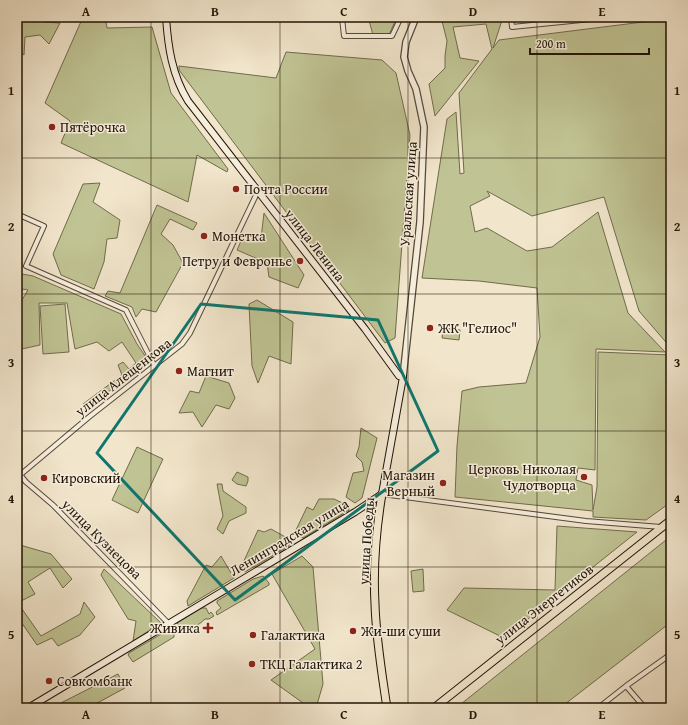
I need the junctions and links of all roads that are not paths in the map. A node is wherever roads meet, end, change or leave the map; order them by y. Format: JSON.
{"nodes":[{"id":1,"x":166,"y":17,"type":"edge"},
{"id":2,"x":331,"y":17,"type":"edge"},
{"id":3,"x":401,"y":17,"type":"edge"},
{"id":4,"x":416,"y":17,"type":"edge"},
{"id":5,"x":511,"y":17,"type":"edge"},
{"id":6,"x":611,"y":17,"type":"edge"},
{"id":7,"x":258,"y":191,"type":"junction"},
{"id":8,"x":17,"y":214,"type":"edge"},
{"id":9,"x":154,"y":365,"type":"junction"},
{"id":10,"x":403,"y":377,"type":"junction"},
{"id":11,"x":18,"y":473,"type":"edge"},
{"id":12,"x":382,"y":494,"type":"junction"},
{"id":13,"x":671,"y":520,"type":"edge"},
{"id":14,"x":661,"y":528,"type":"junction"},
{"id":15,"x":169,"y":624,"type":"junction"},
{"id":16,"x":671,"y":654,"type":"edge"},
{"id":17,"x":626,"y":686,"type":"junction"},
{"id":18,"x":28,"y":708,"type":"edge"},
{"id":19,"x":387,"y":708,"type":"edge"},
{"id":20,"x":434,"y":708,"type":"edge"},
{"id":21,"x":598,"y":708,"type":"edge"},
{"id":22,"x":645,"y":708,"type":"edge"}],
"edges":[{"from":1,"to":7,"type":"main road","name":"улица Ленина"},
{"from":2,"to":3,"type":"street"},
{"from":4,"to":10,"type":"street","name":"Уральская улица"},
{"from":5,"to":6,"type":"street"},
{"from":7,"to":9,"type":"street","name":"улица Алещенкова"},
{"from":7,"to":10,"type":"main road","name":"улица Ленина"},
{"from":8,"to":9,"type":"street"},
{"from":9,"to":11,"type":"street","name":"улица Алещенкова"},
{"from":10,"to":12,"type":"main road","name":"улица Победы"},
{"from":11,"to":15,"type":"street","name":"улица Кузнецова"},
{"from":12,"to":14,"type":"street"},
{"from":12,"to":15,"type":"main road","name":"Ленинградская улица"},
{"from":12,"to":19,"type":"main road","name":"улица Победы"},
{"from":13,"to":14,"type":"main road","name":"улица Энергетиков"},
{"from":14,"to":20,"type":"main road","name":"улица Энергетиков"},
{"from":15,"to":18,"type":"main road","name":"Ленинградская улица"},
{"from":16,"to":17,"type":"street"},
{"from":17,"to":21,"type":"street"},
{"from":17,"to":22,"type":"street"}]}
